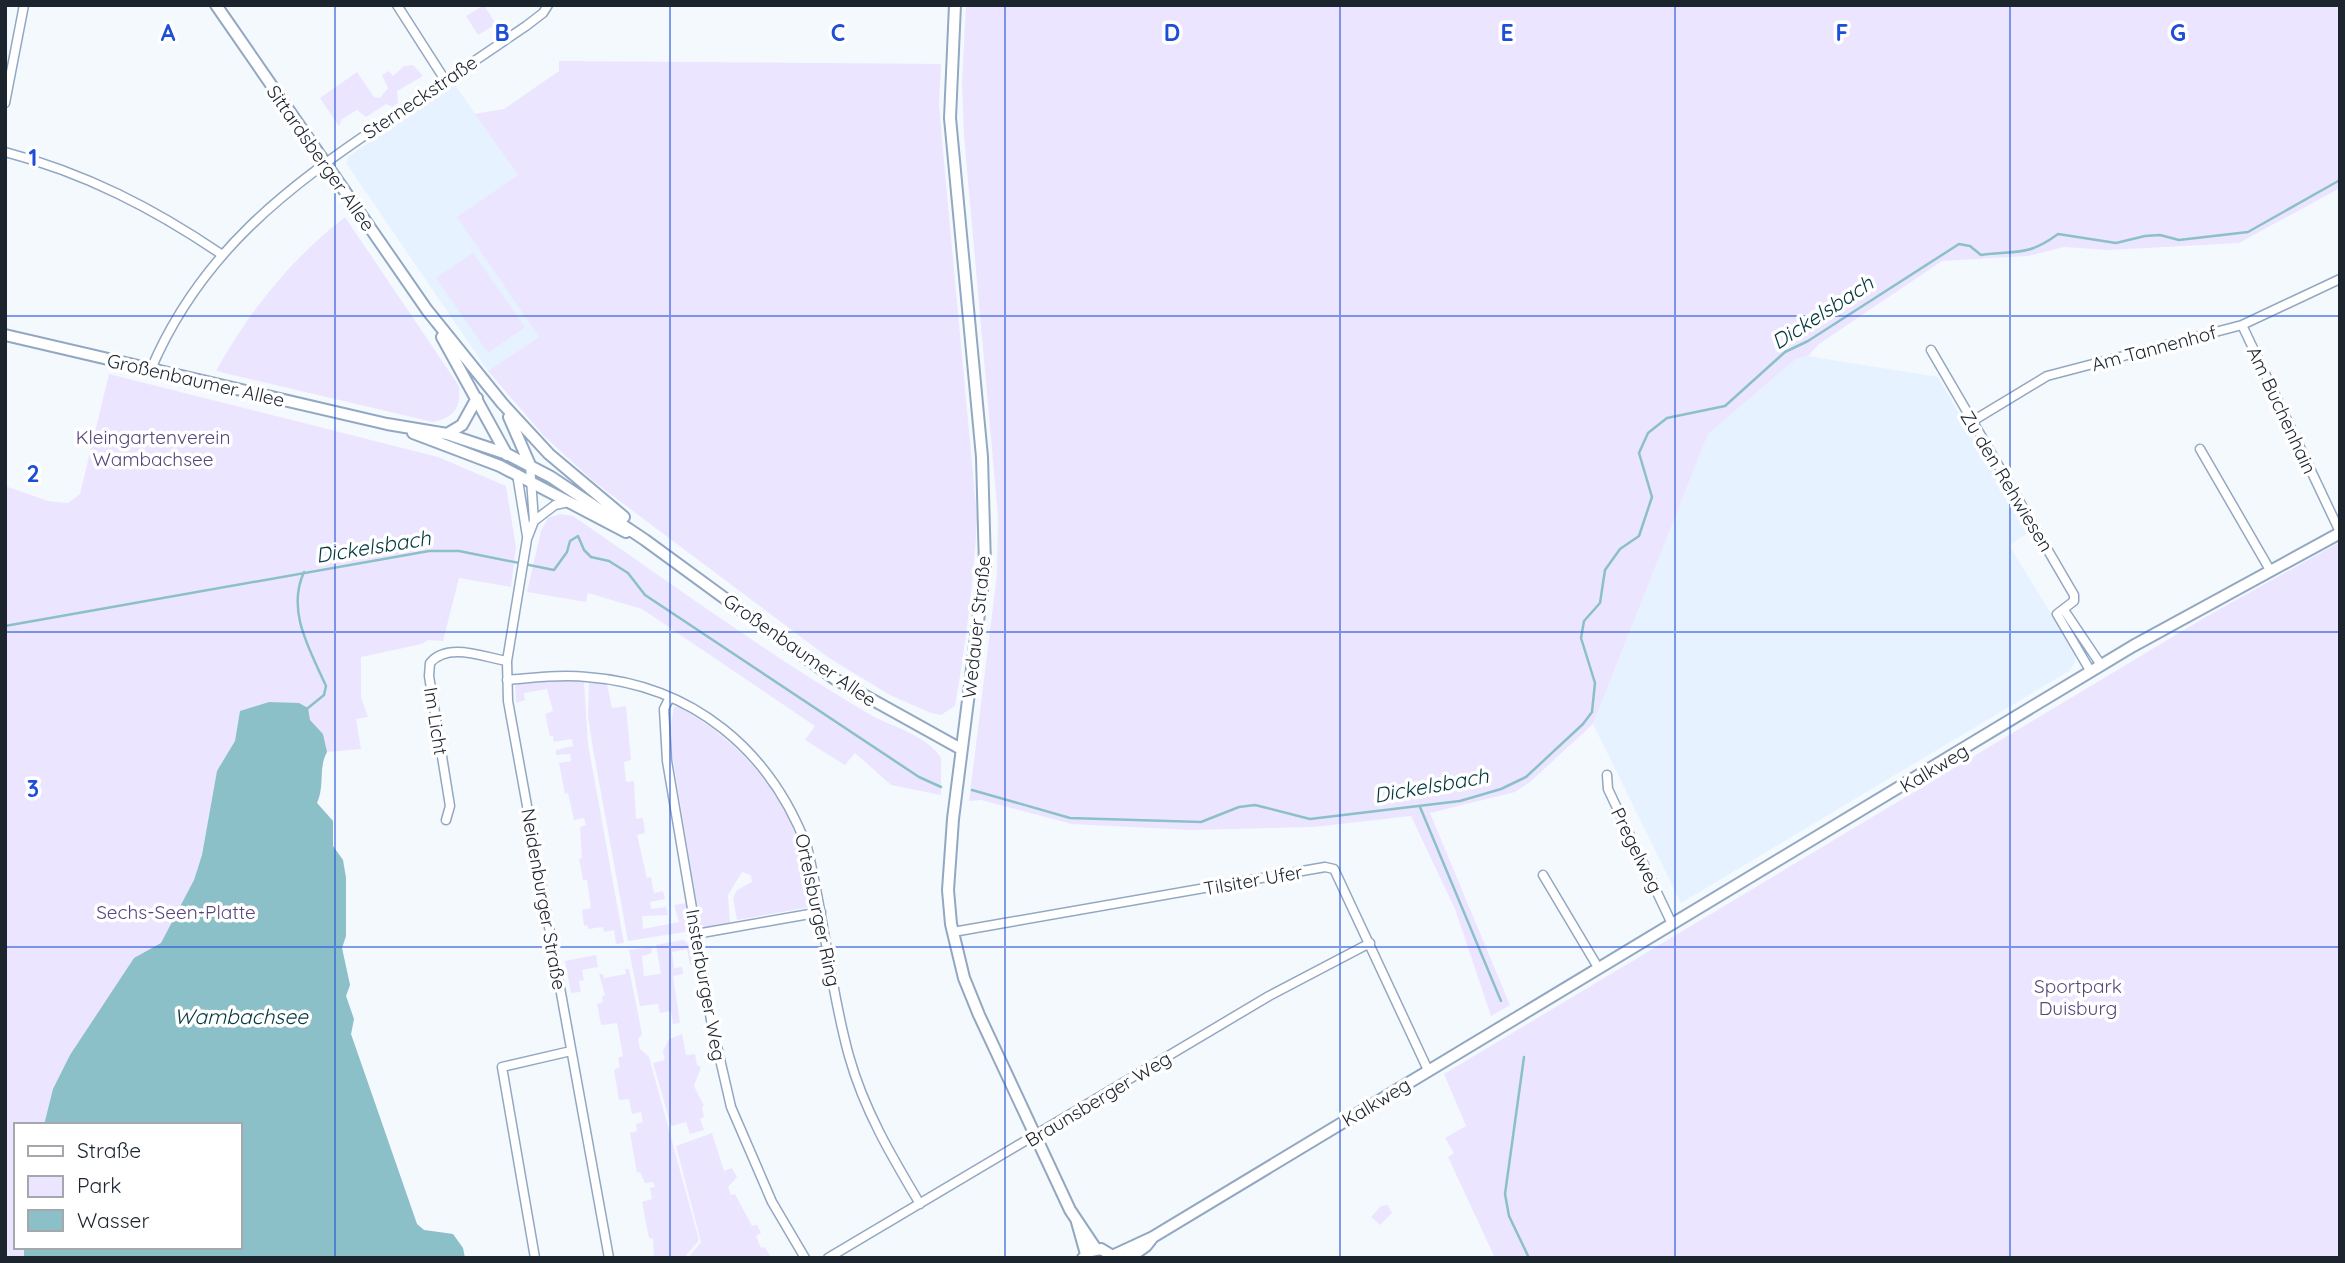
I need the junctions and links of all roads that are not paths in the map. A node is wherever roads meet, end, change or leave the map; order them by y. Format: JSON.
{"nodes":[{"id":1,"x":24,"y":5,"type":"edge"},
{"id":2,"x":216,"y":5,"type":"edge"},
{"id":3,"x":397,"y":5,"type":"edge"},
{"id":4,"x":548,"y":5,"type":"edge"},
{"id":5,"x":955,"y":5,"type":"edge"},
{"id":6,"x":445,"y":80,"type":"junction"},
{"id":7,"x":5,"y":103,"type":"edge"},
{"id":8,"x":5,"y":152,"type":"edge"},
{"id":9,"x":323,"y":163,"type":"junction"},
{"id":10,"x":221,"y":254,"type":"junction"},
{"id":11,"x":2340,"y":279,"type":"edge"},
{"id":12,"x":427,"y":310,"type":"junction"},
{"id":13,"x":2242,"y":325,"type":"junction"},
{"id":14,"x":5,"y":335,"type":"edge"},
{"id":15,"x":1931,"y":350,"type":"dead end"},
{"id":16,"x":151,"y":369,"type":"junction"},
{"id":17,"x":477,"y":398,"type":"junction"},
{"id":18,"x":502,"y":403,"type":"junction"},
{"id":19,"x":1971,"y":422,"type":"junction"},
{"id":20,"x":387,"y":424,"type":"junction"},
{"id":21,"x":447,"y":433,"type":"junction"},
{"id":22,"x":2200,"y":449,"type":"dead end"},
{"id":23,"x":507,"y":454,"type":"junction"},
{"id":24,"x":530,"y":465,"type":"junction"},
{"id":25,"x":517,"y":474,"type":"junction"},
{"id":26,"x":533,"y":482,"type":"junction"},
{"id":27,"x":569,"y":502,"type":"junction"},
{"id":28,"x":534,"y":521,"type":"junction"},
{"id":29,"x":2340,"y":533,"type":"edge"},
{"id":30,"x":527,"y":539,"type":"junction"},
{"id":31,"x":645,"y":540,"type":"junction"},
{"id":32,"x":2270,"y":570,"type":"junction"},
{"id":33,"x":2061,"y":612,"type":"junction"},
{"id":34,"x":508,"y":661,"type":"junction"},
{"id":35,"x":2101,"y":666,"type":"junction"},
{"id":36,"x":2091,"y":672,"type":"junction"},
{"id":37,"x":507,"y":680,"type":"junction"},
{"id":38,"x":670,"y":697,"type":"junction"},
{"id":39,"x":961,"y":749,"type":"junction"},
{"id":40,"x":1607,"y":775,"type":"dead end"},
{"id":41,"x":446,"y":820,"type":"dead end"},
{"id":42,"x":1543,"y":875,"type":"dead end"},
{"id":43,"x":821,"y":912,"type":"junction"},
{"id":44,"x":1672,"y":923,"type":"junction"},
{"id":45,"x":953,"y":932,"type":"junction"},
{"id":46,"x":696,"y":934,"type":"junction"},
{"id":47,"x":1370,"y":943,"type":"junction"},
{"id":48,"x":1599,"y":969,"type":"junction"},
{"id":49,"x":571,"y":1051,"type":"junction"},
{"id":50,"x":1428,"y":1070,"type":"junction"},
{"id":51,"x":1035,"y":1138,"type":"junction"},
{"id":52,"x":920,"y":1204,"type":"junction"},
{"id":53,"x":1153,"y":1237,"type":"junction"},
{"id":54,"x":1088,"y":1254,"type":"edge"},
{"id":55,"x":1115,"y":1256,"type":"edge"},
{"id":56,"x":535,"y":1258,"type":"edge"},
{"id":57,"x":609,"y":1258,"type":"edge"},
{"id":58,"x":804,"y":1258,"type":"edge"},
{"id":59,"x":828,"y":1258,"type":"edge"},
{"id":60,"x":1129,"y":1258,"type":"edge"}],
"edges":[{"from":1,"to":7,"type":"street"},
{"from":2,"to":9,"type":"main road","name":"Sittardsberger Allee"},
{"from":3,"to":6,"type":"street"},
{"from":4,"to":6,"type":"street","name":"Sterneckstraße"},
{"from":5,"to":39,"type":"main road","name":"Wedauer Straße"},
{"from":6,"to":9,"type":"street","name":"Sterneckstraße"},
{"from":8,"to":10,"type":"street"},
{"from":9,"to":10,"type":"street","name":"Sterneckstraße"},
{"from":9,"to":12,"type":"main road","name":"Sittardsberger Allee"},
{"from":10,"to":16,"type":"street","name":"Sterneckstraße"},
{"from":11,"to":13,"type":"street","name":"Am Tannenhof"},
{"from":12,"to":17,"type":"main road","name":"Sittardsberger Allee"},
{"from":12,"to":18,"type":"main road","name":"Sittardsberger Allee"},
{"from":13,"to":19,"type":"street","name":"Am Tannenhof"},
{"from":13,"to":29,"type":"street","name":"Am Buchenhain"},
{"from":14,"to":16,"type":"main road","name":"Großenbaumer Allee"},
{"from":15,"to":19,"type":"street","name":"Zu den Rehwiesen"},
{"from":16,"to":20,"type":"main road","name":"Großenbaumer Allee"},
{"from":17,"to":21,"type":"main road"},
{"from":17,"to":23,"type":"main road","name":"Sittardsberger Allee"},
{"from":18,"to":24,"type":"main road","name":"Sittardsberger Allee"},
{"from":18,"to":31,"type":"main road","name":"Sittardsberger Allee"},
{"from":19,"to":33,"type":"street","name":"Zu den Rehwiesen"},
{"from":20,"to":21,"type":"main road","name":"Großenbaumer Allee"},
{"from":20,"to":25,"type":"main road","name":"Großenbaumer Allee"},
{"from":21,"to":23,"type":"main road","name":"Großenbaumer Allee"},
{"from":22,"to":32,"type":"street"},
{"from":23,"to":24,"type":"main road","name":"Großenbaumer Allee"},
{"from":23,"to":25,"type":"main road","name":"Sittardsberger Allee"},
{"from":24,"to":26,"type":"street","name":"Neidenburger Straße"},
{"from":24,"to":31,"type":"main road","name":"Großenbaumer Allee"},
{"from":25,"to":26,"type":"main road","name":"Großenbaumer Allee"},
{"from":25,"to":30,"type":"street","name":"Neidenburger Straße"},
{"from":26,"to":27,"type":"main road","name":"Großenbaumer Allee"},
{"from":26,"to":28,"type":"street","name":"Neidenburger Straße"},
{"from":27,"to":28,"type":"street"},
{"from":27,"to":31,"type":"main road","name":"Großenbaumer Allee"},
{"from":28,"to":30,"type":"street","name":"Neidenburger Straße"},
{"from":29,"to":32,"type":"main road","name":"Kalkweg"},
{"from":30,"to":34,"type":"street","name":"Neidenburger Straße"},
{"from":31,"to":39,"type":"main road","name":"Großenbaumer Allee"},
{"from":32,"to":35,"type":"main road","name":"Kalkweg"},
{"from":33,"to":35,"type":"street"},
{"from":33,"to":36,"type":"street"},
{"from":34,"to":37,"type":"street","name":"Neidenburger Straße"},
{"from":34,"to":41,"type":"street","name":"Im Licht"},
{"from":35,"to":36,"type":"main road","name":"Kalkweg"},
{"from":36,"to":44,"type":"main road","name":"Kalkweg"},
{"from":37,"to":38,"type":"street","name":"Ortelsburger Ring"},
{"from":37,"to":49,"type":"street","name":"Neidenburger Straße"},
{"from":38,"to":43,"type":"street","name":"Ortelsburger Ring"},
{"from":38,"to":46,"type":"street","name":"Insterburger Weg"},
{"from":39,"to":45,"type":"main road","name":"Wedauer Straße"},
{"from":40,"to":44,"type":"street","name":"Pregelweg"},
{"from":42,"to":48,"type":"street"},
{"from":43,"to":46,"type":"street"},
{"from":43,"to":52,"type":"street","name":"Ortelsburger Ring"},
{"from":44,"to":48,"type":"main road","name":"Kalkweg"},
{"from":45,"to":47,"type":"street","name":"Tilsiter Ufer"},
{"from":45,"to":51,"type":"main road","name":"Wedauer Straße"},
{"from":46,"to":58,"type":"street","name":"Insterburger Weg"},
{"from":47,"to":50,"type":"street","name":"Tilsiter Ufer"},
{"from":47,"to":51,"type":"street","name":"Braunsberger Weg"},
{"from":48,"to":50,"type":"main road","name":"Kalkweg"},
{"from":49,"to":56,"type":"street"},
{"from":49,"to":57,"type":"street","name":"Neidenburger Straße"},
{"from":50,"to":53,"type":"main road","name":"Kalkweg"},
{"from":51,"to":52,"type":"street","name":"Braunsberger Weg"},
{"from":51,"to":54,"type":"main road","name":"Wedauer Straße"},
{"from":52,"to":59,"type":"street","name":"Braunsberger Weg"},
{"from":53,"to":55,"type":"main road","name":"Kalkweg"},
{"from":53,"to":60,"type":"main road","name":"Kalkweg"},
{"from":54,"to":55,"type":"main road"}]}
